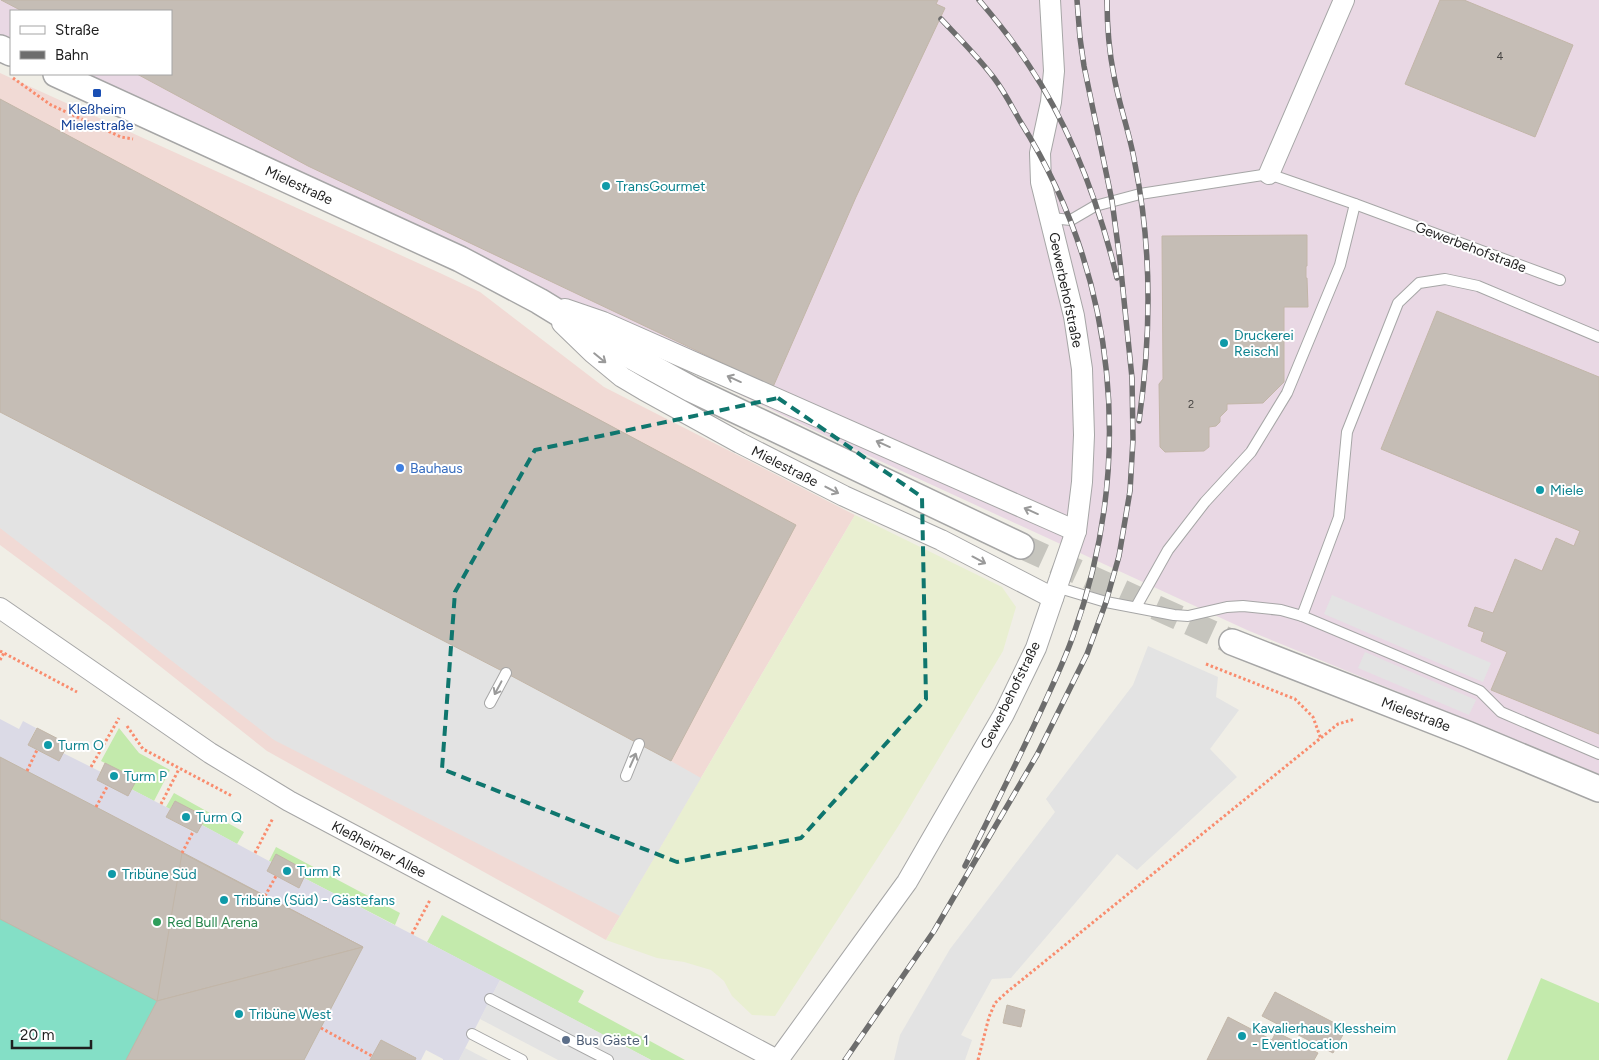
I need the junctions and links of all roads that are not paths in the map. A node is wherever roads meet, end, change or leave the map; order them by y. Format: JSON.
{"nodes":[{"id":1,"x":1050,"y":0,"type":"edge"},
{"id":2,"x":1344,"y":0,"type":"edge"},
{"id":3,"x":0,"y":48,"type":"edge"},
{"id":4,"x":9,"y":64,"type":"edge"},
{"id":5,"x":58,"y":75,"type":"edge"},
{"id":6,"x":1269,"y":174,"type":"junction"},
{"id":7,"x":1356,"y":204,"type":"junction"},
{"id":8,"x":1051,"y":218,"type":"junction"},
{"id":9,"x":1560,"y":280,"type":"dead end"},
{"id":10,"x":539,"y":301,"type":"junction"},
{"id":11,"x":1599,"y":337,"type":"edge"},
{"id":12,"x":1076,"y":531,"type":"junction"},
{"id":13,"x":1021,"y":546,"type":"tunnel mouth"},
{"id":14,"x":1054,"y":593,"type":"junction"},
{"id":15,"x":0,"y":608,"type":"edge"},
{"id":16,"x":1136,"y":608,"type":"junction"},
{"id":17,"x":1302,"y":616,"type":"junction"},
{"id":18,"x":1232,"y":642,"type":"tunnel mouth"},
{"id":19,"x":506,"y":674,"type":"dead end"},
{"id":20,"x":490,"y":703,"type":"dead end"},
{"id":21,"x":640,"y":744,"type":"dead end"},
{"id":22,"x":1599,"y":754,"type":"edge"},
{"id":23,"x":626,"y":776,"type":"dead end"},
{"id":24,"x":1599,"y":789,"type":"edge"},
{"id":25,"x":490,"y":999,"type":"dead end"},
{"id":26,"x":472,"y":1034,"type":"dead end"},
{"id":27,"x":522,"y":1060,"type":"edge"},
{"id":28,"x":608,"y":1060,"type":"edge"},
{"id":29,"x":778,"y":1060,"type":"edge"}],
"edges":[{"from":1,"to":8,"type":"street","name":"Gewerbehofstraße"},
{"from":2,"to":6,"type":"street"},
{"from":3,"to":4,"type":"street"},
{"from":5,"to":10,"type":"street","name":"Mielestraße"},
{"from":6,"to":7,"type":"lane","name":"Gewerbehofstraße"},
{"from":6,"to":8,"type":"lane","name":"Gewerbehofstraße"},
{"from":7,"to":9,"type":"lane","name":"Gewerbehofstraße"},
{"from":7,"to":16,"type":"lane"},
{"from":8,"to":12,"type":"street","name":"Gewerbehofstraße"},
{"from":12,"to":10,"type":"street","name":"Mielestraße","one_way":true},
{"from":10,"to":13,"type":"street","name":"Mielestraße"},
{"from":10,"to":14,"type":"street","name":"Mielestraße","one_way":true},
{"from":11,"to":17,"type":"lane"},
{"from":12,"to":14,"type":"street","name":"Gewerbehofstraße"},
{"from":14,"to":16,"type":"lane"},
{"from":14,"to":29,"type":"street","name":"Gewerbehofstraße"},
{"from":15,"to":29,"type":"street","name":"Kleßheimer Allee"},
{"from":16,"to":17,"type":"lane"},
{"from":17,"to":22,"type":"lane"},
{"from":18,"to":24,"type":"street","name":"Mielestraße"},
{"from":19,"to":20,"type":"lane","one_way":true},
{"from":23,"to":21,"type":"lane","one_way":true},
{"from":25,"to":28,"type":"lane"},
{"from":26,"to":27,"type":"lane"}]}
